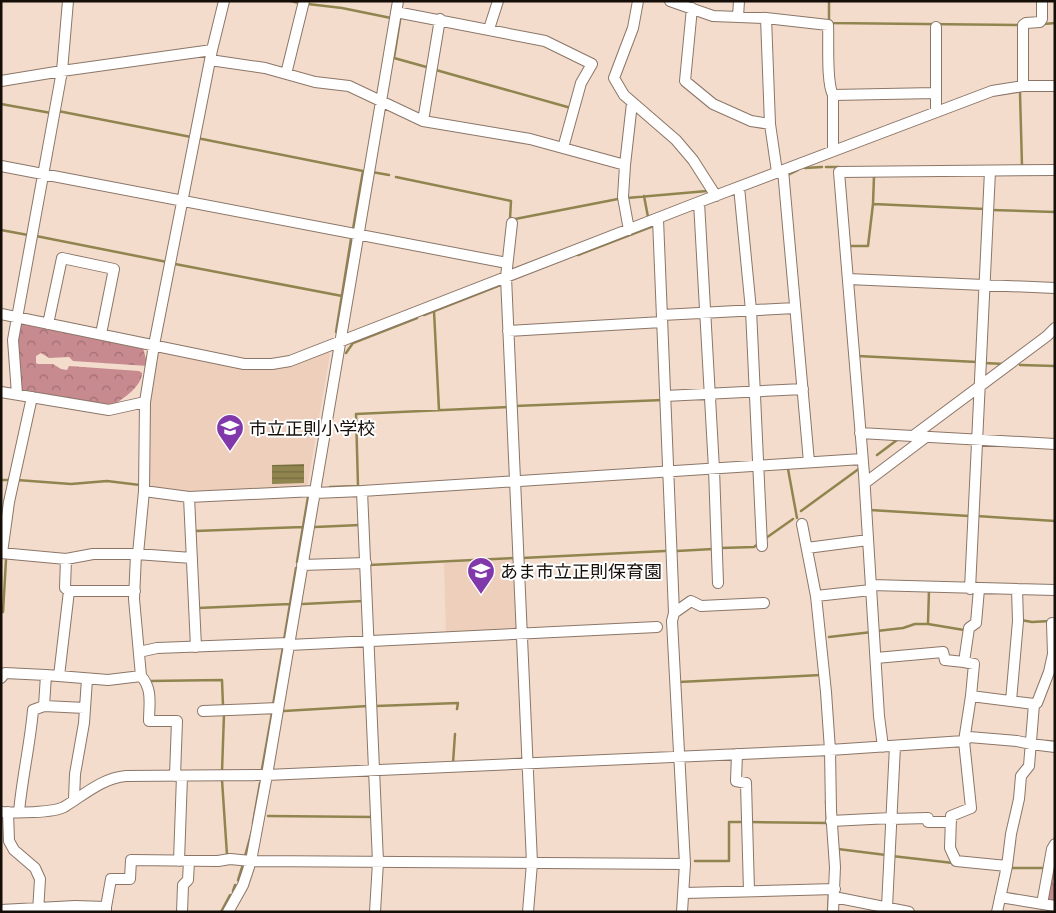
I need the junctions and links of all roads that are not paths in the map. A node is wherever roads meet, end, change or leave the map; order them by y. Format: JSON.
{"nodes":[{"id":1,"x":68,"y":1,"type":"edge"},
{"id":2,"x":224,"y":1,"type":"edge"},
{"id":3,"x":304,"y":1,"type":"edge"},
{"id":4,"x":498,"y":1,"type":"edge"},
{"id":5,"x":638,"y":1,"type":"edge"},
{"id":6,"x":670,"y":1,"type":"edge"},
{"id":7,"x":738,"y":1,"type":"edge"},
{"id":8,"x":1042,"y":1,"type":"edge"},
{"id":9,"x":397,"y":6,"type":"edge"},
{"id":10,"x":694,"y":6,"type":"edge"},
{"id":11,"x":738,"y":17,"type":"junction"},
{"id":12,"x":766,"y":18,"type":"junction"},
{"id":13,"x":440,"y":19,"type":"junction"},
{"id":14,"x":936,"y":27,"type":"dead end"},
{"id":15,"x":490,"y":29,"type":"junction"},
{"id":16,"x":211,"y":55,"type":"junction"},
{"id":17,"x":62,"y":71,"type":"junction"},
{"id":18,"x":286,"y":74,"type":"junction"},
{"id":19,"x":1,"y":81,"type":"edge"},
{"id":20,"x":1023,"y":86,"type":"junction"},
{"id":21,"x":1055,"y":86,"type":"edge"},
{"id":22,"x":936,"y":93,"type":"junction"},
{"id":23,"x":833,"y":95,"type":"junction"},
{"id":24,"x":381,"y":100,"type":"junction"},
{"id":25,"x":632,"y":103,"type":"junction"},
{"id":26,"x":936,"y":112,"type":"junction"},
{"id":27,"x":423,"y":121,"type":"junction"},
{"id":28,"x":770,"y":124,"type":"junction"},
{"id":29,"x":564,"y":148,"type":"junction"},
{"id":30,"x":833,"y":151,"type":"junction"},
{"id":31,"x":625,"y":165,"type":"junction"},
{"id":32,"x":1,"y":166,"type":"edge"},
{"id":33,"x":1055,"y":170,"type":"edge"},
{"id":34,"x":780,"y":171,"type":"junction"},
{"id":35,"x":990,"y":171,"type":"junction"},
{"id":36,"x":43,"y":174,"type":"junction"},
{"id":37,"x":739,"y":187,"type":"junction"},
{"id":38,"x":716,"y":196,"type":"junction"},
{"id":39,"x":182,"y":200,"type":"junction"},
{"id":40,"x":699,"y":202,"type":"junction"},
{"id":41,"x":658,"y":219,"type":"junction"},
{"id":42,"x":512,"y":223,"type":"dead end"},
{"id":43,"x":629,"y":230,"type":"junction"},
{"id":44,"x":358,"y":234,"type":"junction"},
{"id":45,"x":507,"y":263,"type":"junction"},
{"id":46,"x":506,"y":277,"type":"junction"},
{"id":47,"x":848,"y":279,"type":"junction"},
{"id":48,"x":985,"y":286,"type":"junction"},
{"id":49,"x":1055,"y":288,"type":"edge"},
{"id":50,"x":795,"y":308,"type":"junction"},
{"id":51,"x":751,"y":310,"type":"junction"},
{"id":52,"x":706,"y":312,"type":"junction"},
{"id":53,"x":1,"y":314,"type":"edge"},
{"id":54,"x":17,"y":317,"type":"junction"},
{"id":55,"x":662,"y":319,"type":"junction"},
{"id":56,"x":48,"y":324,"type":"junction"},
{"id":57,"x":1055,"y":328,"type":"edge"},
{"id":58,"x":508,"y":331,"type":"junction"},
{"id":59,"x":101,"y":334,"type":"junction"},
{"id":60,"x":341,"y":342,"type":"junction"},
{"id":61,"x":154,"y":345,"type":"junction"},
{"id":62,"x":980,"y":386,"type":"junction"},
{"id":63,"x":803,"y":389,"type":"junction"},
{"id":64,"x":1,"y":392,"type":"edge"},
{"id":65,"x":755,"y":392,"type":"junction"},
{"id":66,"x":17,"y":394,"type":"junction"},
{"id":67,"x":710,"y":394,"type":"junction"},
{"id":68,"x":665,"y":396,"type":"junction"},
{"id":69,"x":32,"y":397,"type":"junction"},
{"id":70,"x":145,"y":402,"type":"junction"},
{"id":71,"x":860,"y":433,"type":"junction"},
{"id":72,"x":913,"y":436,"type":"junction"},
{"id":73,"x":926,"y":437,"type":"junction"},
{"id":74,"x":977,"y":440,"type":"junction"},
{"id":75,"x":1055,"y":444,"type":"edge"},
{"id":76,"x":862,"y":459,"type":"junction"},
{"id":77,"x":809,"y":462,"type":"junction"},
{"id":78,"x":760,"y":466,"type":"junction"},
{"id":79,"x":714,"y":469,"type":"junction"},
{"id":80,"x":669,"y":472,"type":"junction"},
{"id":81,"x":515,"y":481,"type":"junction"},
{"id":82,"x":864,"y":483,"type":"junction"},
{"id":83,"x":144,"y":491,"type":"junction"},
{"id":84,"x":362,"y":491,"type":"junction"},
{"id":85,"x":315,"y":492,"type":"junction"},
{"id":86,"x":189,"y":497,"type":"junction"},
{"id":87,"x":802,"y":524,"type":"dead end"},
{"id":88,"x":868,"y":540,"type":"junction"},
{"id":89,"x":762,"y":546,"type":"dead end"},
{"id":90,"x":806,"y":548,"type":"junction"},
{"id":91,"x":1,"y":553,"type":"edge"},
{"id":92,"x":137,"y":554,"type":"junction"},
{"id":93,"x":192,"y":558,"type":"junction"},
{"id":94,"x":66,"y":559,"type":"junction"},
{"id":95,"x":366,"y":563,"type":"junction"},
{"id":96,"x":302,"y":565,"type":"junction"},
{"id":97,"x":718,"y":583,"type":"dead end"},
{"id":98,"x":871,"y":587,"type":"junction"},
{"id":99,"x":974,"y":589,"type":"junction"},
{"id":100,"x":1017,"y":589,"type":"junction"},
{"id":101,"x":1055,"y":590,"type":"edge"},
{"id":102,"x":69,"y":591,"type":"junction"},
{"id":103,"x":134,"y":591,"type":"junction"},
{"id":104,"x":816,"y":596,"type":"junction"},
{"id":105,"x":764,"y":604,"type":"dead end"},
{"id":106,"x":674,"y":613,"type":"junction"},
{"id":107,"x":1052,"y":623,"type":"dead end"},
{"id":108,"x":657,"y":627,"type":"dead end"},
{"id":109,"x":522,"y":633,"type":"junction"},
{"id":110,"x":369,"y":641,"type":"junction"},
{"id":111,"x":289,"y":644,"type":"junction"},
{"id":112,"x":196,"y":647,"type":"junction"},
{"id":113,"x":140,"y":652,"type":"junction"},
{"id":114,"x":876,"y":658,"type":"junction"},
{"id":115,"x":964,"y":662,"type":"junction"},
{"id":116,"x":46,"y":675,"type":"junction"},
{"id":117,"x":59,"y":676,"type":"junction"},
{"id":118,"x":141,"y":676,"type":"junction"},
{"id":119,"x":1,"y":678,"type":"edge"},
{"id":120,"x":87,"y":679,"type":"junction"},
{"id":121,"x":972,"y":696,"type":"junction"},
{"id":122,"x":1011,"y":701,"type":"junction"},
{"id":123,"x":1034,"y":704,"type":"junction"},
{"id":124,"x":44,"y":706,"type":"junction"},
{"id":125,"x":85,"y":708,"type":"junction"},
{"id":126,"x":278,"y":708,"type":"junction"},
{"id":127,"x":203,"y":711,"type":"dead end"},
{"id":128,"x":964,"y":741,"type":"junction"},
{"id":129,"x":1031,"y":744,"type":"junction"},
{"id":130,"x":895,"y":746,"type":"junction"},
{"id":131,"x":884,"y":747,"type":"junction"},
{"id":132,"x":1055,"y":747,"type":"edge"},
{"id":133,"x":830,"y":750,"type":"junction"},
{"id":134,"x":737,"y":754,"type":"junction"},
{"id":135,"x":680,"y":756,"type":"junction"},
{"id":136,"x":528,"y":763,"type":"junction"},
{"id":137,"x":374,"y":770,"type":"junction"},
{"id":138,"x":267,"y":775,"type":"junction"},
{"id":139,"x":179,"y":776,"type":"junction"},
{"id":140,"x":74,"y":799,"type":"junction"},
{"id":141,"x":4,"y":812,"type":"edge"},
{"id":142,"x":19,"y":812,"type":"junction"},
{"id":143,"x":891,"y":818,"type":"junction"},
{"id":144,"x":832,"y":822,"type":"junction"},
{"id":145,"x":951,"y":822,"type":"junction"},
{"id":146,"x":1055,"y":844,"type":"edge"},
{"id":147,"x":184,"y":861,"type":"junction"},
{"id":148,"x":251,"y":861,"type":"junction"},
{"id":149,"x":378,"y":862,"type":"junction"},
{"id":150,"x":532,"y":863,"type":"junction"},
{"id":151,"x":685,"y":864,"type":"junction"},
{"id":152,"x":1006,"y":866,"type":"junction"},
{"id":153,"x":750,"y":891,"type":"junction"},
{"id":154,"x":684,"y":893,"type":"junction"},
{"id":155,"x":834,"y":893,"type":"junction"},
{"id":156,"x":1000,"y":897,"type":"junction"},
{"id":157,"x":1042,"y":904,"type":"junction"},
{"id":158,"x":1055,"y":906,"type":"edge"},
{"id":159,"x":887,"y":907,"type":"junction"},
{"id":160,"x":106,"y":909,"type":"edge"},
{"id":161,"x":1,"y":910,"type":"edge"},
{"id":162,"x":38,"y":910,"type":"edge"},
{"id":163,"x":182,"y":912,"type":"edge"},
{"id":164,"x":228,"y":912,"type":"edge"},
{"id":165,"x":375,"y":912,"type":"edge"},
{"id":166,"x":528,"y":912,"type":"edge"},
{"id":167,"x":682,"y":912,"type":"edge"},
{"id":168,"x":833,"y":912,"type":"edge"},
{"id":169,"x":909,"y":912,"type":"edge"},
{"id":170,"x":998,"y":912,"type":"edge"}],
"edges":[{"from":1,"to":17,"type":"street"},
{"from":2,"to":16,"type":"street"},
{"from":3,"to":18,"type":"street"},
{"from":4,"to":15,"type":"street"},
{"from":5,"to":25,"type":"street"},
{"from":6,"to":10,"type":"street"},
{"from":7,"to":11,"type":"street"},
{"from":8,"to":20,"type":"street"},
{"from":9,"to":13,"type":"street"},
{"from":9,"to":24,"type":"street"},
{"from":10,"to":11,"type":"street"},
{"from":10,"to":28,"type":"street"},
{"from":11,"to":12,"type":"street"},
{"from":12,"to":23,"type":"street"},
{"from":12,"to":28,"type":"street"},
{"from":13,"to":15,"type":"street"},
{"from":13,"to":27,"type":"street"},
{"from":14,"to":22,"type":"street"},
{"from":15,"to":29,"type":"street"},
{"from":16,"to":17,"type":"street"},
{"from":16,"to":18,"type":"street"},
{"from":16,"to":39,"type":"street"},
{"from":17,"to":19,"type":"street"},
{"from":17,"to":36,"type":"street"},
{"from":18,"to":24,"type":"street"},
{"from":20,"to":21,"type":"street"},
{"from":20,"to":26,"type":"street"},
{"from":22,"to":23,"type":"street"},
{"from":22,"to":26,"type":"street"},
{"from":23,"to":30,"type":"street"},
{"from":24,"to":27,"type":"street"},
{"from":24,"to":44,"type":"street"},
{"from":25,"to":31,"type":"street"},
{"from":25,"to":38,"type":"street"},
{"from":26,"to":30,"type":"street"},
{"from":27,"to":29,"type":"street"},
{"from":28,"to":34,"type":"street"},
{"from":29,"to":31,"type":"street"},
{"from":30,"to":34,"type":"street"},
{"from":31,"to":43,"type":"street"},
{"from":32,"to":36,"type":"street"},
{"from":33,"to":35,"type":"street"},
{"from":34,"to":37,"type":"street"},
{"from":34,"to":50,"type":"street"},
{"from":35,"to":47,"type":"street"},
{"from":35,"to":48,"type":"street"},
{"from":36,"to":39,"type":"street"},
{"from":36,"to":54,"type":"street"},
{"from":37,"to":38,"type":"street"},
{"from":37,"to":51,"type":"street"},
{"from":38,"to":40,"type":"street"},
{"from":39,"to":44,"type":"street"},
{"from":39,"to":61,"type":"street"},
{"from":40,"to":41,"type":"street"},
{"from":40,"to":52,"type":"street"},
{"from":41,"to":43,"type":"street"},
{"from":41,"to":55,"type":"street"},
{"from":42,"to":45,"type":"street"},
{"from":43,"to":46,"type":"street"},
{"from":44,"to":45,"type":"street"},
{"from":44,"to":60,"type":"street"},
{"from":45,"to":46,"type":"street"},
{"from":46,"to":58,"type":"street"},
{"from":46,"to":60,"type":"street"},
{"from":47,"to":48,"type":"street"},
{"from":47,"to":71,"type":"street"},
{"from":48,"to":49,"type":"street"},
{"from":48,"to":62,"type":"street"},
{"from":50,"to":51,"type":"street"},
{"from":50,"to":63,"type":"street"},
{"from":51,"to":52,"type":"street"},
{"from":51,"to":65,"type":"street"},
{"from":52,"to":55,"type":"street"},
{"from":52,"to":67,"type":"street"},
{"from":53,"to":54,"type":"street"},
{"from":54,"to":56,"type":"street"},
{"from":54,"to":66,"type":"street"},
{"from":55,"to":58,"type":"street"},
{"from":55,"to":68,"type":"street"},
{"from":56,"to":59,"type":"street"},
{"from":56,"to":59,"type":"street"},
{"from":57,"to":62,"type":"street"},
{"from":58,"to":81,"type":"street"},
{"from":59,"to":61,"type":"street"},
{"from":60,"to":61,"type":"street"},
{"from":60,"to":85,"type":"street"},
{"from":61,"to":70,"type":"street"},
{"from":62,"to":72,"type":"street"},
{"from":62,"to":74,"type":"street"},
{"from":63,"to":65,"type":"street"},
{"from":63,"to":77,"type":"street"},
{"from":64,"to":66,"type":"street"},
{"from":65,"to":67,"type":"street"},
{"from":65,"to":78,"type":"street"},
{"from":66,"to":69,"type":"street"},
{"from":67,"to":68,"type":"street"},
{"from":67,"to":79,"type":"street"},
{"from":68,"to":80,"type":"street"},
{"from":69,"to":70,"type":"street"},
{"from":69,"to":91,"type":"street"},
{"from":70,"to":83,"type":"street"},
{"from":71,"to":72,"type":"street"},
{"from":71,"to":76,"type":"street"},
{"from":72,"to":73,"type":"street"},
{"from":73,"to":74,"type":"street"},
{"from":73,"to":82,"type":"street"},
{"from":74,"to":75,"type":"street"},
{"from":74,"to":99,"type":"street"},
{"from":76,"to":77,"type":"street"},
{"from":76,"to":82,"type":"street"},
{"from":77,"to":78,"type":"street"},
{"from":78,"to":79,"type":"street"},
{"from":78,"to":89,"type":"street"},
{"from":79,"to":80,"type":"street"},
{"from":79,"to":97,"type":"street"},
{"from":80,"to":81,"type":"street"},
{"from":80,"to":106,"type":"street"},
{"from":81,"to":84,"type":"street"},
{"from":81,"to":109,"type":"street"},
{"from":82,"to":88,"type":"street"},
{"from":83,"to":86,"type":"street"},
{"from":83,"to":92,"type":"street"},
{"from":84,"to":85,"type":"street"},
{"from":84,"to":95,"type":"street"},
{"from":85,"to":86,"type":"street"},
{"from":85,"to":96,"type":"street"},
{"from":86,"to":93,"type":"street"},
{"from":87,"to":90,"type":"street"},
{"from":88,"to":90,"type":"street"},
{"from":88,"to":98,"type":"street"},
{"from":90,"to":104,"type":"street"},
{"from":91,"to":94,"type":"street"},
{"from":92,"to":93,"type":"street"},
{"from":92,"to":94,"type":"street"},
{"from":92,"to":103,"type":"street"},
{"from":93,"to":112,"type":"street"},
{"from":94,"to":102,"type":"street"},
{"from":95,"to":96,"type":"street"},
{"from":95,"to":110,"type":"street"},
{"from":96,"to":111,"type":"street"},
{"from":98,"to":99,"type":"street"},
{"from":98,"to":104,"type":"street"},
{"from":98,"to":114,"type":"street"},
{"from":99,"to":100,"type":"street"},
{"from":99,"to":115,"type":"street"},
{"from":100,"to":101,"type":"street"},
{"from":100,"to":122,"type":"street"},
{"from":102,"to":103,"type":"street"},
{"from":102,"to":117,"type":"street"},
{"from":103,"to":113,"type":"street"},
{"from":104,"to":133,"type":"street"},
{"from":105,"to":106,"type":"street"},
{"from":106,"to":135,"type":"street"},
{"from":107,"to":123,"type":"street"},
{"from":108,"to":109,"type":"street"},
{"from":109,"to":110,"type":"street"},
{"from":109,"to":136,"type":"street"},
{"from":110,"to":111,"type":"street"},
{"from":110,"to":137,"type":"street"},
{"from":111,"to":112,"type":"street"},
{"from":111,"to":126,"type":"street"},
{"from":112,"to":113,"type":"street"},
{"from":113,"to":118,"type":"street"},
{"from":114,"to":115,"type":"street"},
{"from":114,"to":131,"type":"street"},
{"from":115,"to":121,"type":"street"},
{"from":116,"to":117,"type":"street"},
{"from":116,"to":119,"type":"street"},
{"from":116,"to":124,"type":"street"},
{"from":117,"to":120,"type":"street"},
{"from":118,"to":120,"type":"street"},
{"from":118,"to":139,"type":"street"},
{"from":120,"to":125,"type":"street"},
{"from":121,"to":122,"type":"street"},
{"from":121,"to":128,"type":"street"},
{"from":122,"to":123,"type":"street"},
{"from":123,"to":129,"type":"street"},
{"from":124,"to":125,"type":"street"},
{"from":124,"to":142,"type":"street"},
{"from":125,"to":140,"type":"street"},
{"from":126,"to":127,"type":"street"},
{"from":126,"to":138,"type":"street"},
{"from":128,"to":129,"type":"street"},
{"from":128,"to":130,"type":"street"},
{"from":128,"to":145,"type":"street"},
{"from":129,"to":132,"type":"street"},
{"from":129,"to":152,"type":"street"},
{"from":130,"to":131,"type":"street"},
{"from":130,"to":143,"type":"street"},
{"from":131,"to":133,"type":"street"},
{"from":133,"to":134,"type":"street"},
{"from":133,"to":144,"type":"street"},
{"from":134,"to":135,"type":"street"},
{"from":134,"to":153,"type":"street"},
{"from":135,"to":136,"type":"street"},
{"from":135,"to":151,"type":"street"},
{"from":136,"to":137,"type":"street"},
{"from":136,"to":150,"type":"street"},
{"from":137,"to":138,"type":"street"},
{"from":137,"to":149,"type":"street"},
{"from":138,"to":139,"type":"street"},
{"from":138,"to":148,"type":"street"},
{"from":139,"to":140,"type":"street"},
{"from":139,"to":147,"type":"street"},
{"from":140,"to":142,"type":"street"},
{"from":141,"to":142,"type":"street"},
{"from":141,"to":162,"type":"street"},
{"from":143,"to":144,"type":"street"},
{"from":143,"to":145,"type":"street"},
{"from":143,"to":159,"type":"street"},
{"from":144,"to":155,"type":"street"},
{"from":145,"to":152,"type":"street"},
{"from":146,"to":157,"type":"street"},
{"from":147,"to":148,"type":"street"},
{"from":147,"to":160,"type":"street"},
{"from":147,"to":163,"type":"street"},
{"from":148,"to":149,"type":"street"},
{"from":148,"to":164,"type":"street"},
{"from":149,"to":150,"type":"street"},
{"from":149,"to":165,"type":"street"},
{"from":150,"to":151,"type":"street"},
{"from":150,"to":166,"type":"street"},
{"from":151,"to":154,"type":"street"},
{"from":152,"to":156,"type":"street"},
{"from":153,"to":154,"type":"street"},
{"from":153,"to":155,"type":"street"},
{"from":154,"to":167,"type":"street"},
{"from":155,"to":159,"type":"street"},
{"from":155,"to":168,"type":"street"},
{"from":156,"to":157,"type":"street"},
{"from":156,"to":170,"type":"street"},
{"from":157,"to":158,"type":"street"},
{"from":159,"to":169,"type":"street"},
{"from":160,"to":162,"type":"street"},
{"from":161,"to":162,"type":"street"}]}
